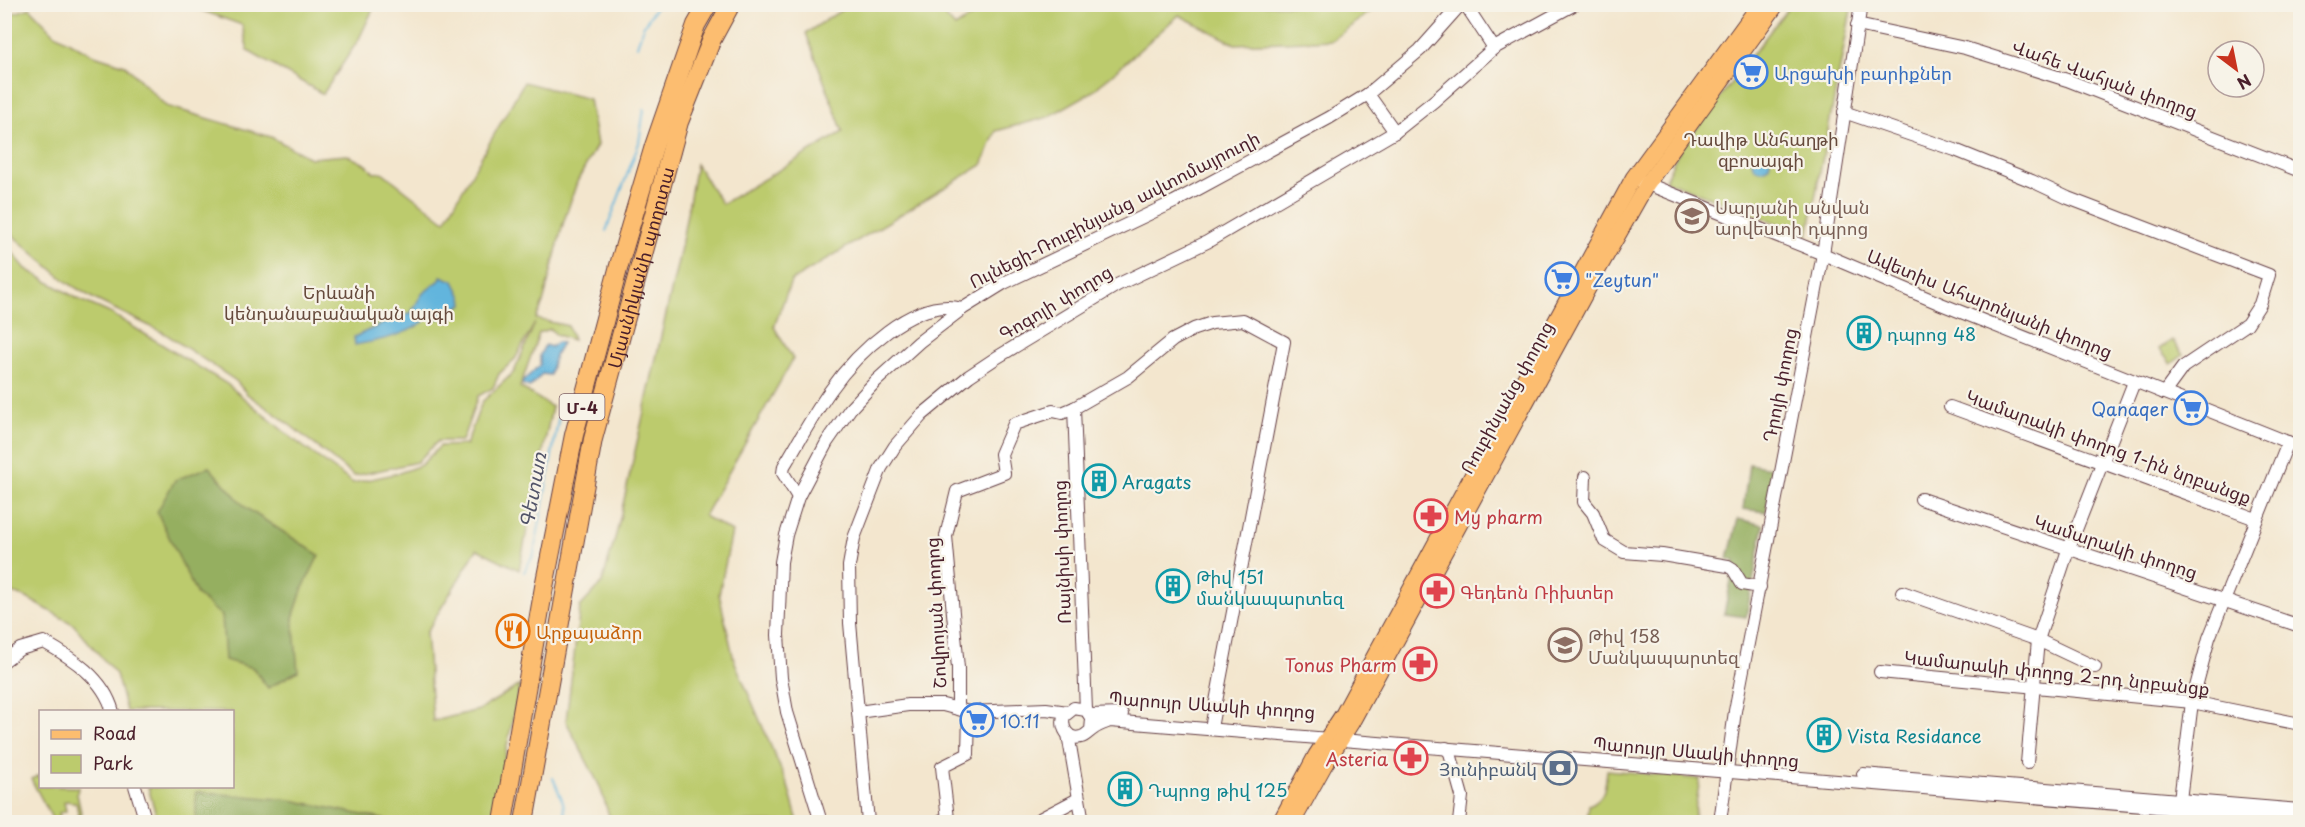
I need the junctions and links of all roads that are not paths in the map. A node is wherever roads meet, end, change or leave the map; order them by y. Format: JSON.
{"nodes":[{"id":1,"x":708,"y":4,"type":"edge"},
{"id":2,"x":731,"y":4,"type":"edge"},
{"id":3,"x":1463,"y":4,"type":"edge"},
{"id":4,"x":1575,"y":4,"type":"edge"},
{"id":5,"x":1760,"y":4,"type":"edge"},
{"id":6,"x":1777,"y":4,"type":"edge"},
{"id":7,"x":1861,"y":4,"type":"edge"},
{"id":8,"x":1857,"y":25,"type":"junction"},
{"id":9,"x":1494,"y":48,"type":"junction"},
{"id":10,"x":1368,"y":94,"type":"junction"},
{"id":11,"x":1844,"y":112,"type":"junction"},
{"id":12,"x":1395,"y":132,"type":"junction"},
{"id":13,"x":2301,"y":171,"type":"edge"},
{"id":14,"x":1640,"y":181,"type":"junction"},
{"id":15,"x":1823,"y":254,"type":"junction"},
{"id":16,"x":962,"y":309,"type":"junction"},
{"id":17,"x":2134,"y":382,"type":"junction"},
{"id":18,"x":2164,"y":393,"type":"junction"},
{"id":19,"x":1950,"y":407,"type":"dead end"},
{"id":20,"x":1074,"y":408,"type":"junction"},
{"id":21,"x":2288,"y":442,"type":"junction"},
{"id":22,"x":2301,"y":447,"type":"edge"},
{"id":23,"x":2102,"y":464,"type":"junction"},
{"id":24,"x":1585,"y":477,"type":"dead end"},
{"id":25,"x":798,"y":497,"type":"junction"},
{"id":26,"x":1921,"y":499,"type":"dead end"},
{"id":27,"x":2256,"y":519,"type":"junction"},
{"id":28,"x":2068,"y":550,"type":"junction"},
{"id":29,"x":1760,"y":587,"type":"junction"},
{"id":30,"x":1902,"y":592,"type":"dead end"},
{"id":31,"x":2224,"y":600,"type":"junction"},
{"id":32,"x":2301,"y":626,"type":"edge"},
{"id":33,"x":2038,"y":640,"type":"junction"},
{"id":34,"x":4,"y":661,"type":"edge"},
{"id":35,"x":2095,"y":667,"type":"dead end"},
{"id":36,"x":1880,"y":672,"type":"dead end"},
{"id":37,"x":2033,"y":685,"type":"junction"},
{"id":38,"x":2192,"y":702,"type":"junction"},
{"id":39,"x":113,"y":710,"type":"edge"},
{"id":40,"x":963,"y":710,"type":"junction"},
{"id":41,"x":858,"y":712,"type":"junction"},
{"id":42,"x":1077,"y":713,"type":"junction"},
{"id":43,"x":2301,"y":724,"type":"edge"},
{"id":44,"x":1212,"y":725,"type":"junction"},
{"id":45,"x":1091,"y":729,"type":"junction"},
{"id":46,"x":1337,"y":735,"type":"junction"},
{"id":47,"x":1073,"y":736,"type":"junction"},
{"id":48,"x":1446,"y":748,"type":"junction"},
{"id":49,"x":2027,"y":763,"type":"dead end"},
{"id":50,"x":1726,"y":767,"type":"junction"},
{"id":51,"x":136,"y":788,"type":"edge"},
{"id":52,"x":1078,"y":799,"type":"junction"},
{"id":53,"x":2179,"y":805,"type":"junction"},
{"id":54,"x":2298,"y":814,"type":"edge"},
{"id":55,"x":942,"y":820,"type":"dead end"},
{"id":56,"x":146,"y":822,"type":"edge"},
{"id":57,"x":503,"y":822,"type":"edge"},
{"id":58,"x":524,"y":822,"type":"edge"},
{"id":59,"x":821,"y":822,"type":"edge"},
{"id":60,"x":868,"y":822,"type":"edge"},
{"id":61,"x":1034,"y":822,"type":"edge"},
{"id":62,"x":1083,"y":822,"type":"edge"},
{"id":63,"x":1280,"y":822,"type":"edge"},
{"id":64,"x":1293,"y":822,"type":"edge"},
{"id":65,"x":1459,"y":822,"type":"edge"},
{"id":66,"x":1714,"y":822,"type":"edge"},
{"id":67,"x":1720,"y":822,"type":"edge"}],
"edges":[{"from":1,"to":57,"type":"highway","name":"Մյասնիկյանի պողոտա","number":"Մ-4"},
{"from":2,"to":58,"type":"highway","name":"Մյասնիկյանի պողոտա","number":"Մ-4"},
{"from":3,"to":9,"type":"street"},
{"from":3,"to":10,"type":"street","name":"Ուլնեցի-Ռուբինյանց ավտոմայրուղի"},
{"from":4,"to":9,"type":"street","name":"Գոգոլի փողոց"},
{"from":5,"to":14,"type":"main road","name":"Ռուբինյանց փողոց"},
{"from":6,"to":14,"type":"main road","name":"Ռուբինյանց փողոց"},
{"from":7,"to":8,"type":"street","name":"Դրոյի փողոց"},
{"from":8,"to":11,"type":"street","name":"Դրոյի փողոց"},
{"from":8,"to":13,"type":"street","name":"Վահե Վահյան փողոց"},
{"from":9,"to":12,"type":"street","name":"Գոգոլի փողոց"},
{"from":10,"to":12,"type":"street"},
{"from":10,"to":16,"type":"street","name":"Ուլնեցի-Ռուբինյանց ավտոմայրուղի"},
{"from":11,"to":15,"type":"street","name":"Դրոյի փողոց"},
{"from":11,"to":18,"type":"street"},
{"from":12,"to":41,"type":"street","name":"Գոգոլի փողոց"},
{"from":14,"to":15,"type":"street","name":"Ավետիս Ահարոնյանի փողոց"},
{"from":14,"to":46,"type":"main road","name":"Ռուբինյանց փողոց"},
{"from":15,"to":17,"type":"street","name":"Ավետիս Ահարոնյանի փողոց"},
{"from":15,"to":29,"type":"street","name":"Դրոյի փողոց"},
{"from":16,"to":25,"type":"street","name":"Ուլնեցի-Ռուբինյանց ավտոմայրուղի"},
{"from":16,"to":25,"type":"street"},
{"from":17,"to":18,"type":"street","name":"Ավետիս Ահարոնյանի փողոց"},
{"from":17,"to":23,"type":"street"},
{"from":18,"to":21,"type":"street","name":"Ավետիս Ահարոնյանի փողոց"},
{"from":19,"to":23,"type":"street","name":"Կամարակի փողոց 1-ին նրբանցք"},
{"from":20,"to":40,"type":"street","name":"Շովրոյան փողոց"},
{"from":20,"to":42,"type":"street","name":"Ռայնիսի փողոց"},
{"from":20,"to":44,"type":"street","name":"Շովրոյան փողոց"},
{"from":21,"to":22,"type":"street","name":"Ավետիս Ահարոնյանի փողոց"},
{"from":21,"to":27,"type":"street"},
{"from":23,"to":27,"type":"street","name":"Կամարակի փողոց 1-ին նրբանցք"},
{"from":23,"to":28,"type":"street"},
{"from":24,"to":29,"type":"street"},
{"from":25,"to":59,"type":"street","name":"Ուլնեցի-Ռուբինյանց ավտոմայրուղի"},
{"from":26,"to":28,"type":"street","name":"Կամարակի փողոց"},
{"from":27,"to":31,"type":"street"},
{"from":28,"to":31,"type":"street","name":"Կամարակի փողոց"},
{"from":28,"to":33,"type":"street"},
{"from":29,"to":50,"type":"street","name":"Դրոյի փողոց"},
{"from":30,"to":33,"type":"street","name":"Կամարակի փողոց 2-րդ նրբանցք"},
{"from":31,"to":32,"type":"street","name":"Կամարակի փողոց"},
{"from":31,"to":38,"type":"street"},
{"from":33,"to":35,"type":"street","name":"Կամարակի փողոց 2-րդ նրբանցք"},
{"from":33,"to":37,"type":"street"},
{"from":34,"to":39,"type":"street"},
{"from":36,"to":37,"type":"street","name":"Կամարակի փողոց 2-րդ նրբանցք"},
{"from":37,"to":38,"type":"street","name":"Կամարակի փողոց 2-րդ նրբանցք"},
{"from":37,"to":49,"type":"street"},
{"from":38,"to":43,"type":"street","name":"Կամարակի փողոց 2-րդ նրբանցք"},
{"from":38,"to":53,"type":"street"},
{"from":40,"to":41,"type":"street"},
{"from":40,"to":42,"type":"street"},
{"from":40,"to":55,"type":"street"},
{"from":41,"to":60,"type":"street","name":"Գոգոլի փողոց"},
{"from":42,"to":44,"type":"street","name":"Պարույր Սևակի փողոց"},
{"from":42,"to":45,"type":"street","name":"Պարույր Սևակի փողոց"},
{"from":42,"to":47,"type":"street"},
{"from":44,"to":45,"type":"street","name":"Պարույր Սևակի փողոց"},
{"from":44,"to":46,"type":"street","name":"Պարույր Սևակի փողոց"},
{"from":45,"to":47,"type":"street","name":"Պարույր Սևակի փողոց"},
{"from":46,"to":48,"type":"street","name":"Պարույր Սևակի փողոց"},
{"from":46,"to":50,"type":"street","name":"Պարույր Սևակի փողոց"},
{"from":46,"to":63,"type":"main road","name":"Ռուբինյանց փողոց"},
{"from":46,"to":64,"type":"main road","name":"Ռուբինյանց փողոց"},
{"from":47,"to":52,"type":"street"},
{"from":48,"to":50,"type":"street","name":"Պարույր Սևակի փողոց"},
{"from":48,"to":65,"type":"street"},
{"from":50,"to":53,"type":"street","name":"Պարույր Սևակի փողոց"},
{"from":50,"to":66,"type":"street","name":"Դրոյի փողոց"},
{"from":50,"to":67,"type":"street","name":"Դրոյի փողոց"},
{"from":51,"to":56,"type":"street"},
{"from":52,"to":61,"type":"street"},
{"from":52,"to":62,"type":"street"},
{"from":53,"to":54,"type":"street","name":"Պարույր Սևակի փողոց"}]}
